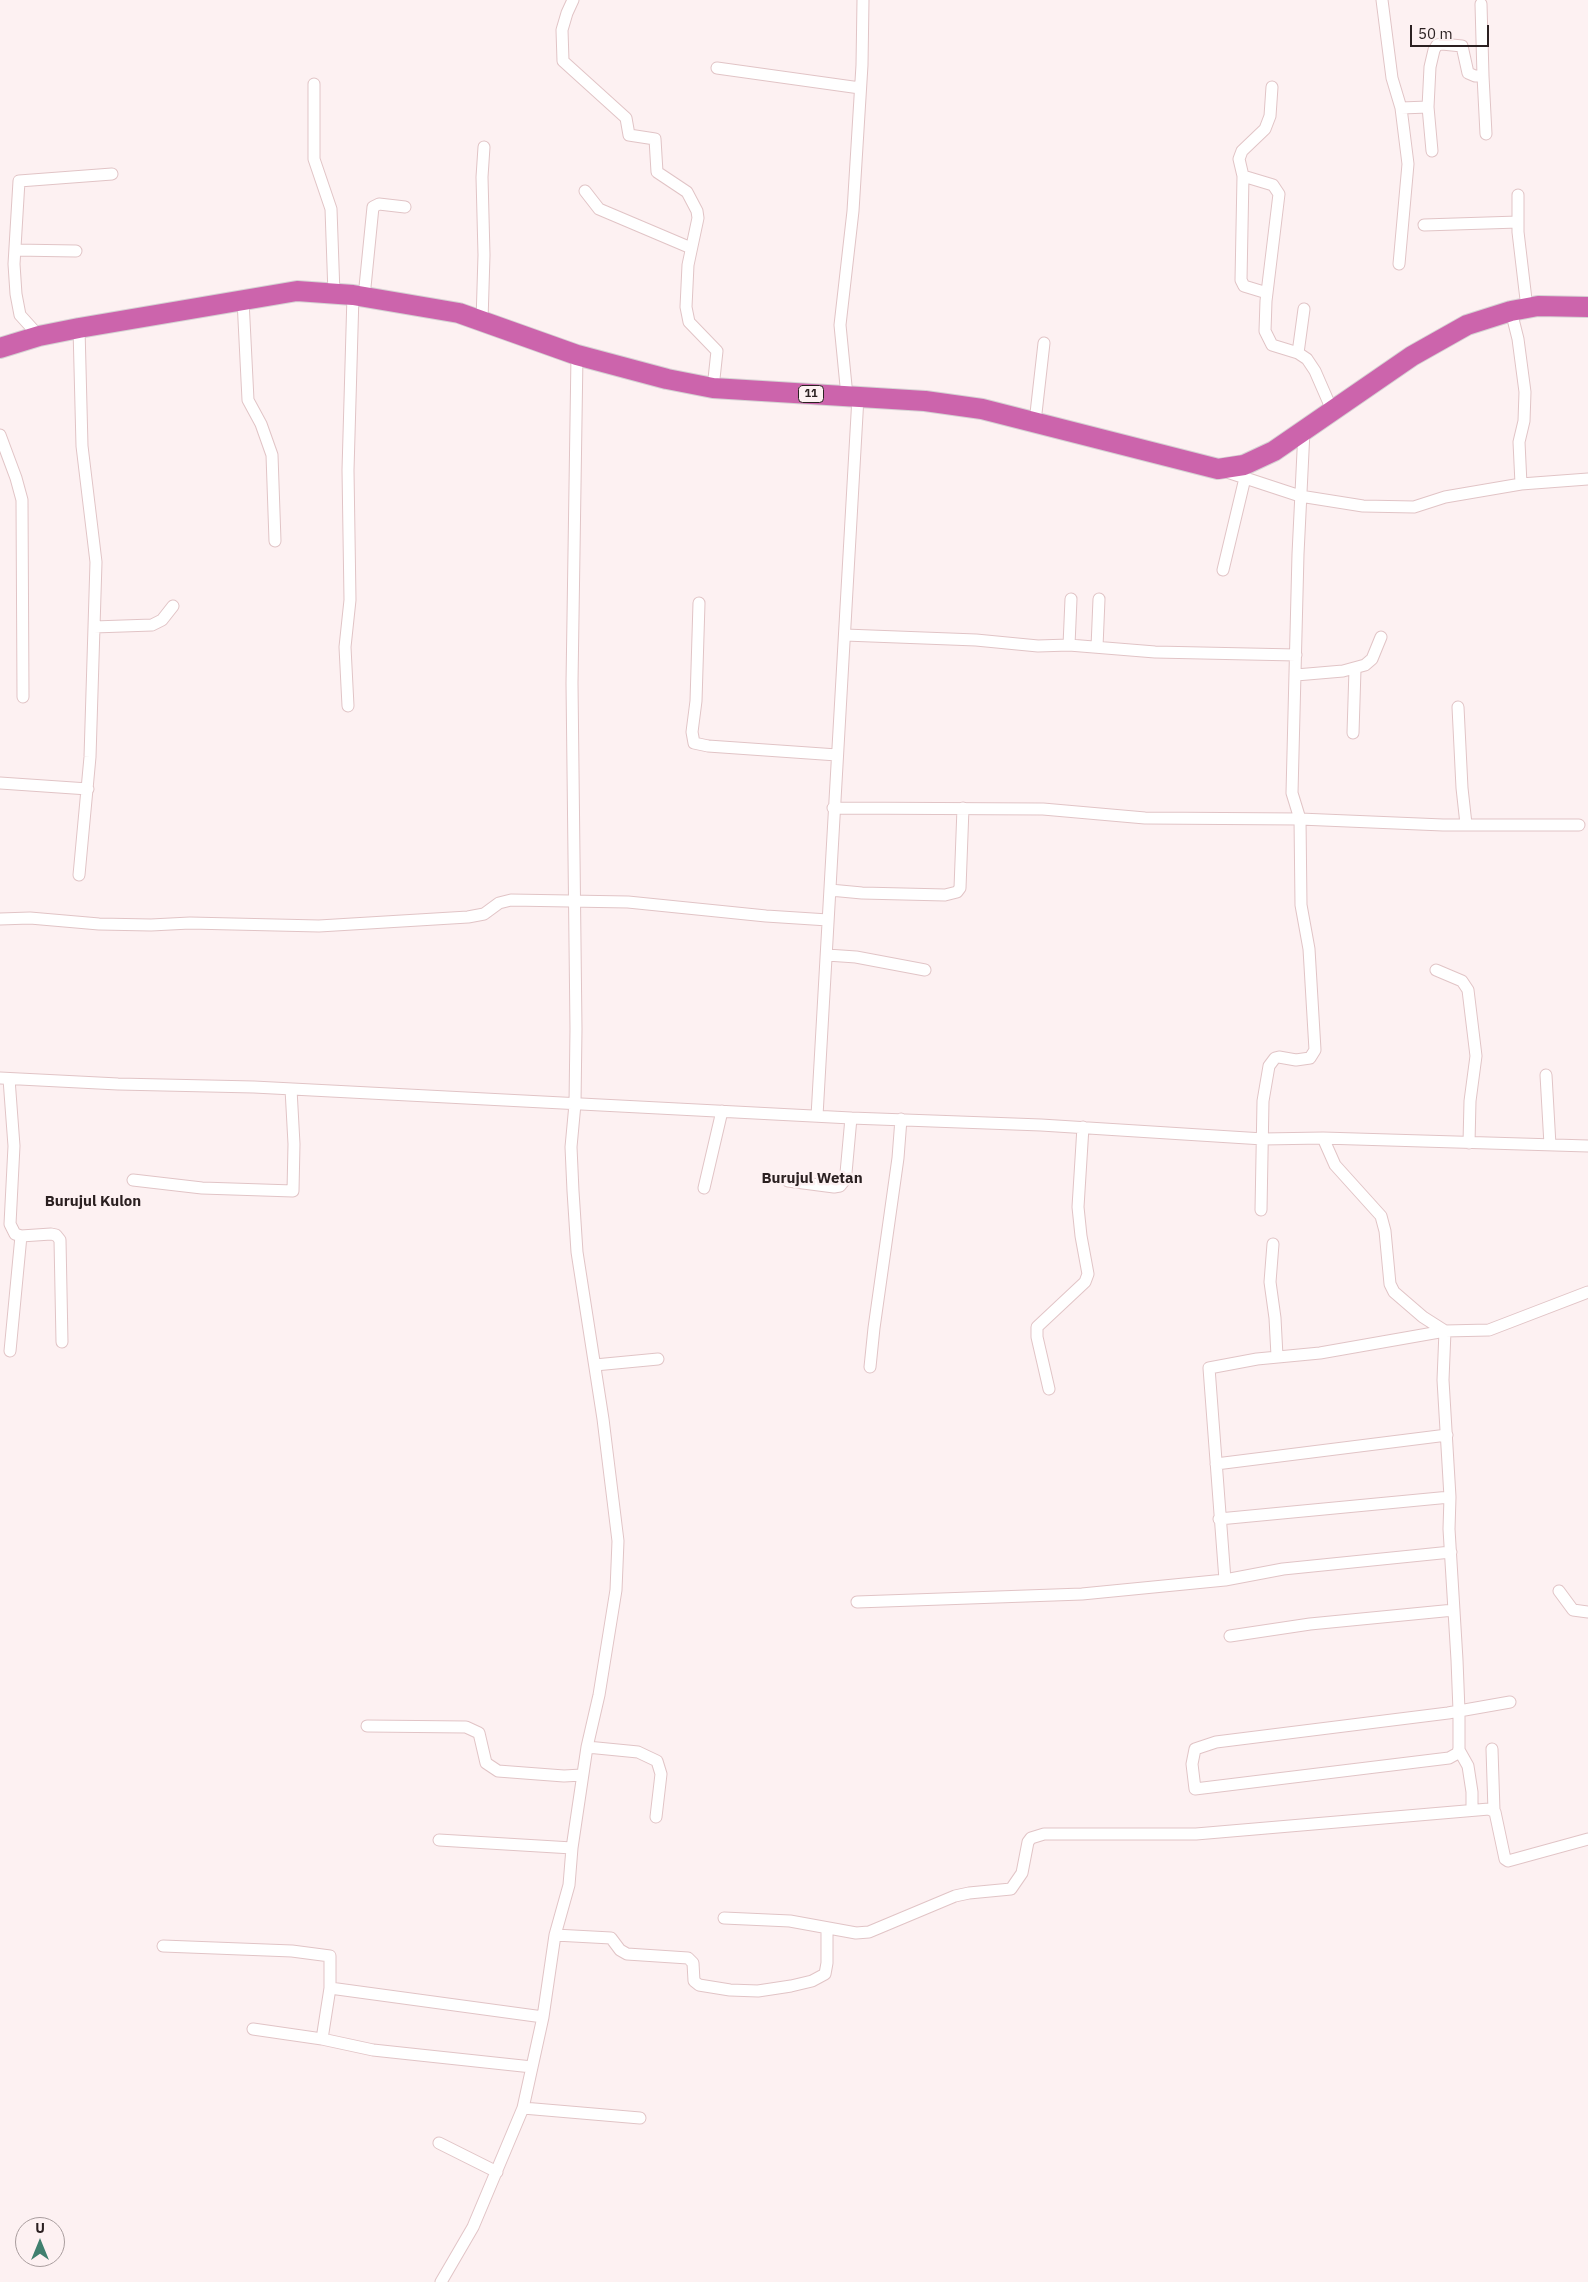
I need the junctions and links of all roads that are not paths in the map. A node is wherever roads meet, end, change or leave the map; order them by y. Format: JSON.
{"nodes":[{"id":1,"x":573,"y":0,"type":"edge"},
{"id":2,"x":863,"y":0,"type":"edge"},
{"id":3,"x":1382,"y":0,"type":"edge"},
{"id":4,"x":1481,"y":4,"type":"dead end"},
{"id":5,"x":717,"y":68,"type":"dead end"},
{"id":6,"x":1483,"y":76,"type":"junction"},
{"id":7,"x":314,"y":84,"type":"dead end"},
{"id":8,"x":1272,"y":87,"type":"dead end"},
{"id":9,"x":860,"y":88,"type":"junction"},
{"id":10,"x":1428,"y":107,"type":"junction"},
{"id":11,"x":1401,"y":108,"type":"junction"},
{"id":12,"x":1486,"y":134,"type":"dead end"},
{"id":13,"x":484,"y":147,"type":"dead end"},
{"id":14,"x":1432,"y":151,"type":"dead end"},
{"id":15,"x":112,"y":174,"type":"dead end"},
{"id":16,"x":1243,"y":176,"type":"junction"},
{"id":17,"x":585,"y":191,"type":"dead end"},
{"id":18,"x":1518,"y":195,"type":"dead end"},
{"id":19,"x":405,"y":207,"type":"dead end"},
{"id":20,"x":1518,"y":222,"type":"junction"},
{"id":21,"x":1424,"y":225,"type":"dead end"},
{"id":22,"x":692,"y":248,"type":"junction"},
{"id":23,"x":15,"y":250,"type":"junction"},
{"id":24,"x":76,"y":251,"type":"dead end"},
{"id":25,"x":1399,"y":264,"type":"dead end"},
{"id":26,"x":1267,"y":293,"type":"junction"},
{"id":27,"x":350,"y":295,"type":"junction"},
{"id":28,"x":243,"y":300,"type":"junction"},
{"id":29,"x":1588,"y":307,"type":"edge"},
{"id":30,"x":1304,"y":309,"type":"dead end"},
{"id":31,"x":1519,"y":309,"type":"junction"},
{"id":32,"x":482,"y":321,"type":"junction"},
{"id":33,"x":79,"y":328,"type":"junction"},
{"id":34,"x":40,"y":336,"type":"junction"},
{"id":35,"x":1044,"y":343,"type":"dead end"},
{"id":36,"x":0,"y":348,"type":"edge"},
{"id":37,"x":1298,"y":353,"type":"junction"},
{"id":38,"x":577,"y":355,"type":"junction"},
{"id":39,"x":712,"y":388,"type":"junction"},
{"id":40,"x":852,"y":397,"type":"junction"},
{"id":41,"x":1332,"y":410,"type":"junction"},
{"id":42,"x":1035,"y":422,"type":"junction"},
{"id":43,"x":1304,"y":431,"type":"junction"},
{"id":44,"x":0,"y":435,"type":"edge"},
{"id":45,"x":1218,"y":469,"type":"junction"},
{"id":46,"x":1245,"y":478,"type":"junction"},
{"id":47,"x":1588,"y":479,"type":"edge"},
{"id":48,"x":1521,"y":484,"type":"junction"},
{"id":49,"x":1300,"y":496,"type":"junction"},
{"id":50,"x":274,"y":541,"type":"dead end"},
{"id":51,"x":1223,"y":570,"type":"dead end"},
{"id":52,"x":1071,"y":599,"type":"dead end"},
{"id":53,"x":1099,"y":599,"type":"dead end"},
{"id":54,"x":699,"y":603,"type":"dead end"},
{"id":55,"x":173,"y":606,"type":"dead end"},
{"id":56,"x":94,"y":627,"type":"junction"},
{"id":57,"x":846,"y":634,"type":"junction"},
{"id":58,"x":1381,"y":637,"type":"dead end"},
{"id":59,"x":1070,"y":645,"type":"junction"},
{"id":60,"x":1097,"y":647,"type":"junction"},
{"id":61,"x":1296,"y":655,"type":"junction"},
{"id":62,"x":1355,"y":669,"type":"junction"},
{"id":63,"x":1296,"y":675,"type":"junction"},
{"id":64,"x":23,"y":697,"type":"dead end"},
{"id":65,"x":348,"y":706,"type":"dead end"},
{"id":66,"x":1458,"y":707,"type":"dead end"},
{"id":67,"x":1353,"y":733,"type":"dead end"},
{"id":68,"x":837,"y":755,"type":"junction"},
{"id":69,"x":0,"y":783,"type":"edge"},
{"id":70,"x":88,"y":789,"type":"junction"},
{"id":71,"x":833,"y":808,"type":"junction"},
{"id":72,"x":963,"y":808,"type":"junction"},
{"id":73,"x":1300,"y":819,"type":"junction"},
{"id":74,"x":1466,"y":824,"type":"junction"},
{"id":75,"x":1579,"y":825,"type":"dead end"},
{"id":76,"x":79,"y":875,"type":"dead end"},
{"id":77,"x":830,"y":890,"type":"junction"},
{"id":78,"x":575,"y":901,"type":"junction"},
{"id":79,"x":0,"y":919,"type":"edge"},
{"id":80,"x":828,"y":920,"type":"junction"},
{"id":81,"x":827,"y":955,"type":"junction"},
{"id":82,"x":925,"y":970,"type":"dead end"},
{"id":83,"x":1436,"y":970,"type":"dead end"},
{"id":84,"x":1546,"y":1075,"type":"dead end"},
{"id":85,"x":5,"y":1078,"type":"edge"},
{"id":86,"x":291,"y":1089,"type":"junction"},
{"id":87,"x":575,"y":1104,"type":"junction"},
{"id":88,"x":722,"y":1111,"type":"junction"},
{"id":89,"x":817,"y":1116,"type":"junction"},
{"id":90,"x":851,"y":1118,"type":"junction"},
{"id":91,"x":901,"y":1119,"type":"junction"},
{"id":92,"x":1083,"y":1127,"type":"junction"},
{"id":93,"x":1323,"y":1138,"type":"junction"},
{"id":94,"x":1263,"y":1139,"type":"junction"},
{"id":95,"x":1469,"y":1143,"type":"junction"},
{"id":96,"x":1550,"y":1145,"type":"junction"},
{"id":97,"x":1588,"y":1146,"type":"edge"},
{"id":98,"x":133,"y":1180,"type":"dead end"},
{"id":99,"x":788,"y":1181,"type":"dead end"},
{"id":100,"x":704,"y":1188,"type":"dead end"},
{"id":101,"x":1261,"y":1210,"type":"dead end"},
{"id":102,"x":21,"y":1236,"type":"junction"},
{"id":103,"x":1273,"y":1244,"type":"dead end"},
{"id":104,"x":1588,"y":1292,"type":"edge"},
{"id":105,"x":1445,"y":1331,"type":"junction"},
{"id":106,"x":62,"y":1342,"type":"dead end"},
{"id":107,"x":10,"y":1351,"type":"dead end"},
{"id":108,"x":1277,"y":1356,"type":"junction"},
{"id":109,"x":658,"y":1359,"type":"dead end"},
{"id":110,"x":595,"y":1365,"type":"junction"},
{"id":111,"x":870,"y":1367,"type":"dead end"},
{"id":112,"x":1049,"y":1388,"type":"dead end"},
{"id":113,"x":1447,"y":1435,"type":"junction"},
{"id":114,"x":1216,"y":1464,"type":"junction"},
{"id":115,"x":1450,"y":1497,"type":"junction"},
{"id":116,"x":1220,"y":1519,"type":"junction"},
{"id":117,"x":1450,"y":1552,"type":"junction"},
{"id":118,"x":1225,"y":1580,"type":"junction"},
{"id":119,"x":1560,"y":1591,"type":"dead end"},
{"id":120,"x":857,"y":1602,"type":"dead end"},
{"id":121,"x":1454,"y":1610,"type":"junction"},
{"id":122,"x":1588,"y":1612,"type":"edge"},
{"id":123,"x":1230,"y":1636,"type":"dead end"},
{"id":124,"x":1510,"y":1702,"type":"dead end"},
{"id":125,"x":1459,"y":1711,"type":"junction"},
{"id":126,"x":367,"y":1726,"type":"dead end"},
{"id":127,"x":587,"y":1747,"type":"junction"},
{"id":128,"x":1492,"y":1749,"type":"dead end"},
{"id":129,"x":1459,"y":1750,"type":"junction"},
{"id":130,"x":582,"y":1775,"type":"junction"},
{"id":131,"x":1472,"y":1810,"type":"junction"},
{"id":132,"x":1494,"y":1811,"type":"junction"},
{"id":133,"x":656,"y":1817,"type":"dead end"},
{"id":134,"x":1588,"y":1839,"type":"edge"},
{"id":135,"x":439,"y":1840,"type":"dead end"},
{"id":136,"x":572,"y":1848,"type":"junction"},
{"id":137,"x":724,"y":1918,"type":"dead end"},
{"id":138,"x":826,"y":1928,"type":"junction"},
{"id":139,"x":555,"y":1935,"type":"junction"},
{"id":140,"x":163,"y":1946,"type":"dead end"},
{"id":141,"x":330,"y":1988,"type":"junction"},
{"id":142,"x":542,"y":2017,"type":"junction"},
{"id":143,"x":253,"y":2029,"type":"dead end"},
{"id":144,"x":322,"y":2039,"type":"junction"},
{"id":145,"x":532,"y":2067,"type":"junction"},
{"id":146,"x":523,"y":2108,"type":"junction"},
{"id":147,"x":640,"y":2118,"type":"dead end"},
{"id":148,"x":439,"y":2143,"type":"dead end"},
{"id":149,"x":497,"y":2172,"type":"junction"},
{"id":150,"x":441,"y":2282,"type":"edge"}],
"edges":[{"from":1,"to":22,"type":"street"},
{"from":2,"to":9,"type":"street"},
{"from":3,"to":11,"type":"street"},
{"from":4,"to":6,"type":"street"},
{"from":5,"to":9,"type":"street"},
{"from":6,"to":10,"type":"street"},
{"from":6,"to":12,"type":"street"},
{"from":7,"to":27,"type":"street"},
{"from":8,"to":16,"type":"street"},
{"from":9,"to":40,"type":"street"},
{"from":10,"to":11,"type":"street"},
{"from":10,"to":14,"type":"street"},
{"from":11,"to":25,"type":"street"},
{"from":13,"to":32,"type":"street"},
{"from":15,"to":23,"type":"street"},
{"from":16,"to":26,"type":"street"},
{"from":16,"to":26,"type":"street"},
{"from":17,"to":22,"type":"street"},
{"from":18,"to":20,"type":"street"},
{"from":19,"to":27,"type":"street"},
{"from":20,"to":21,"type":"street"},
{"from":20,"to":31,"type":"street"},
{"from":22,"to":39,"type":"street"},
{"from":23,"to":24,"type":"street"},
{"from":23,"to":34,"type":"street"},
{"from":26,"to":37,"type":"street"},
{"from":27,"to":28,"type":"highway","number":"11"},
{"from":27,"to":32,"type":"highway","number":"11"},
{"from":27,"to":65,"type":"street"},
{"from":28,"to":33,"type":"highway","number":"11"},
{"from":28,"to":50,"type":"street"},
{"from":29,"to":31,"type":"highway","number":"11"},
{"from":30,"to":37,"type":"street"},
{"from":31,"to":41,"type":"highway","number":"11"},
{"from":31,"to":48,"type":"street"},
{"from":32,"to":38,"type":"highway","number":"11"},
{"from":33,"to":34,"type":"highway","number":"11"},
{"from":33,"to":56,"type":"street"},
{"from":34,"to":36,"type":"highway","number":"11"},
{"from":35,"to":42,"type":"street"},
{"from":37,"to":41,"type":"street"},
{"from":38,"to":39,"type":"highway","number":"11"},
{"from":38,"to":78,"type":"street"},
{"from":39,"to":40,"type":"highway","number":"11"},
{"from":40,"to":42,"type":"highway","number":"11"},
{"from":40,"to":57,"type":"street"},
{"from":41,"to":43,"type":"highway","number":"11"},
{"from":42,"to":45,"type":"highway","number":"11"},
{"from":43,"to":45,"type":"highway","number":"11"},
{"from":43,"to":49,"type":"street"},
{"from":44,"to":64,"type":"street"},
{"from":45,"to":46,"type":"street"},
{"from":46,"to":49,"type":"street"},
{"from":46,"to":51,"type":"street"},
{"from":47,"to":48,"type":"street"},
{"from":48,"to":49,"type":"street"},
{"from":49,"to":61,"type":"street"},
{"from":52,"to":59,"type":"street"},
{"from":53,"to":60,"type":"street"},
{"from":54,"to":68,"type":"street"},
{"from":55,"to":56,"type":"street"},
{"from":56,"to":70,"type":"street"},
{"from":57,"to":59,"type":"street"},
{"from":57,"to":68,"type":"street"},
{"from":58,"to":62,"type":"street"},
{"from":59,"to":60,"type":"street"},
{"from":60,"to":61,"type":"street"},
{"from":61,"to":63,"type":"street"},
{"from":62,"to":63,"type":"street"},
{"from":62,"to":67,"type":"street"},
{"from":63,"to":73,"type":"street"},
{"from":66,"to":74,"type":"street"},
{"from":68,"to":71,"type":"street"},
{"from":69,"to":70,"type":"street"},
{"from":70,"to":76,"type":"street"},
{"from":71,"to":72,"type":"street"},
{"from":71,"to":77,"type":"street"},
{"from":72,"to":73,"type":"street"},
{"from":72,"to":77,"type":"street"},
{"from":73,"to":74,"type":"street"},
{"from":73,"to":94,"type":"street"},
{"from":74,"to":75,"type":"street"},
{"from":77,"to":80,"type":"street"},
{"from":78,"to":79,"type":"street"},
{"from":78,"to":80,"type":"street"},
{"from":78,"to":87,"type":"street"},
{"from":80,"to":81,"type":"street"},
{"from":81,"to":82,"type":"street"},
{"from":81,"to":89,"type":"street"},
{"from":83,"to":95,"type":"street"},
{"from":84,"to":96,"type":"street"},
{"from":85,"to":86,"type":"street"},
{"from":85,"to":102,"type":"street"},
{"from":86,"to":87,"type":"street"},
{"from":86,"to":98,"type":"street"},
{"from":87,"to":88,"type":"street"},
{"from":87,"to":110,"type":"street"},
{"from":88,"to":89,"type":"street"},
{"from":88,"to":100,"type":"street"},
{"from":89,"to":90,"type":"street"},
{"from":90,"to":91,"type":"street"},
{"from":90,"to":99,"type":"street"},
{"from":91,"to":92,"type":"street"},
{"from":91,"to":111,"type":"street"},
{"from":92,"to":94,"type":"street"},
{"from":92,"to":112,"type":"street"},
{"from":93,"to":94,"type":"street"},
{"from":93,"to":95,"type":"street"},
{"from":93,"to":105,"type":"street"},
{"from":94,"to":101,"type":"street"},
{"from":95,"to":96,"type":"street"},
{"from":96,"to":97,"type":"street"},
{"from":102,"to":106,"type":"street"},
{"from":102,"to":107,"type":"street"},
{"from":103,"to":108,"type":"street"},
{"from":104,"to":105,"type":"street"},
{"from":105,"to":108,"type":"street"},
{"from":105,"to":113,"type":"street"},
{"from":108,"to":114,"type":"street"},
{"from":109,"to":110,"type":"street"},
{"from":110,"to":127,"type":"street"},
{"from":113,"to":114,"type":"street"},
{"from":113,"to":115,"type":"street"},
{"from":114,"to":116,"type":"street"},
{"from":115,"to":116,"type":"street"},
{"from":115,"to":117,"type":"street"},
{"from":116,"to":118,"type":"street"},
{"from":117,"to":118,"type":"street"},
{"from":117,"to":121,"type":"street"},
{"from":118,"to":120,"type":"street"},
{"from":119,"to":122,"type":"street"},
{"from":121,"to":123,"type":"street"},
{"from":121,"to":125,"type":"street"},
{"from":124,"to":125,"type":"street"},
{"from":125,"to":129,"type":"street"},
{"from":125,"to":129,"type":"street"},
{"from":126,"to":130,"type":"street"},
{"from":127,"to":130,"type":"street"},
{"from":127,"to":133,"type":"street"},
{"from":128,"to":132,"type":"street"},
{"from":129,"to":131,"type":"street"},
{"from":130,"to":136,"type":"street"},
{"from":131,"to":132,"type":"street"},
{"from":131,"to":138,"type":"street"},
{"from":132,"to":134,"type":"street"},
{"from":135,"to":136,"type":"street"},
{"from":136,"to":139,"type":"street"},
{"from":137,"to":138,"type":"street"},
{"from":138,"to":139,"type":"street"},
{"from":139,"to":142,"type":"street"},
{"from":140,"to":141,"type":"street"},
{"from":141,"to":142,"type":"street"},
{"from":141,"to":144,"type":"street"},
{"from":142,"to":145,"type":"street"},
{"from":143,"to":144,"type":"street"},
{"from":144,"to":145,"type":"street"},
{"from":145,"to":146,"type":"street"},
{"from":146,"to":147,"type":"street"},
{"from":146,"to":149,"type":"street"},
{"from":148,"to":149,"type":"street"},
{"from":149,"to":150,"type":"street"}]}
